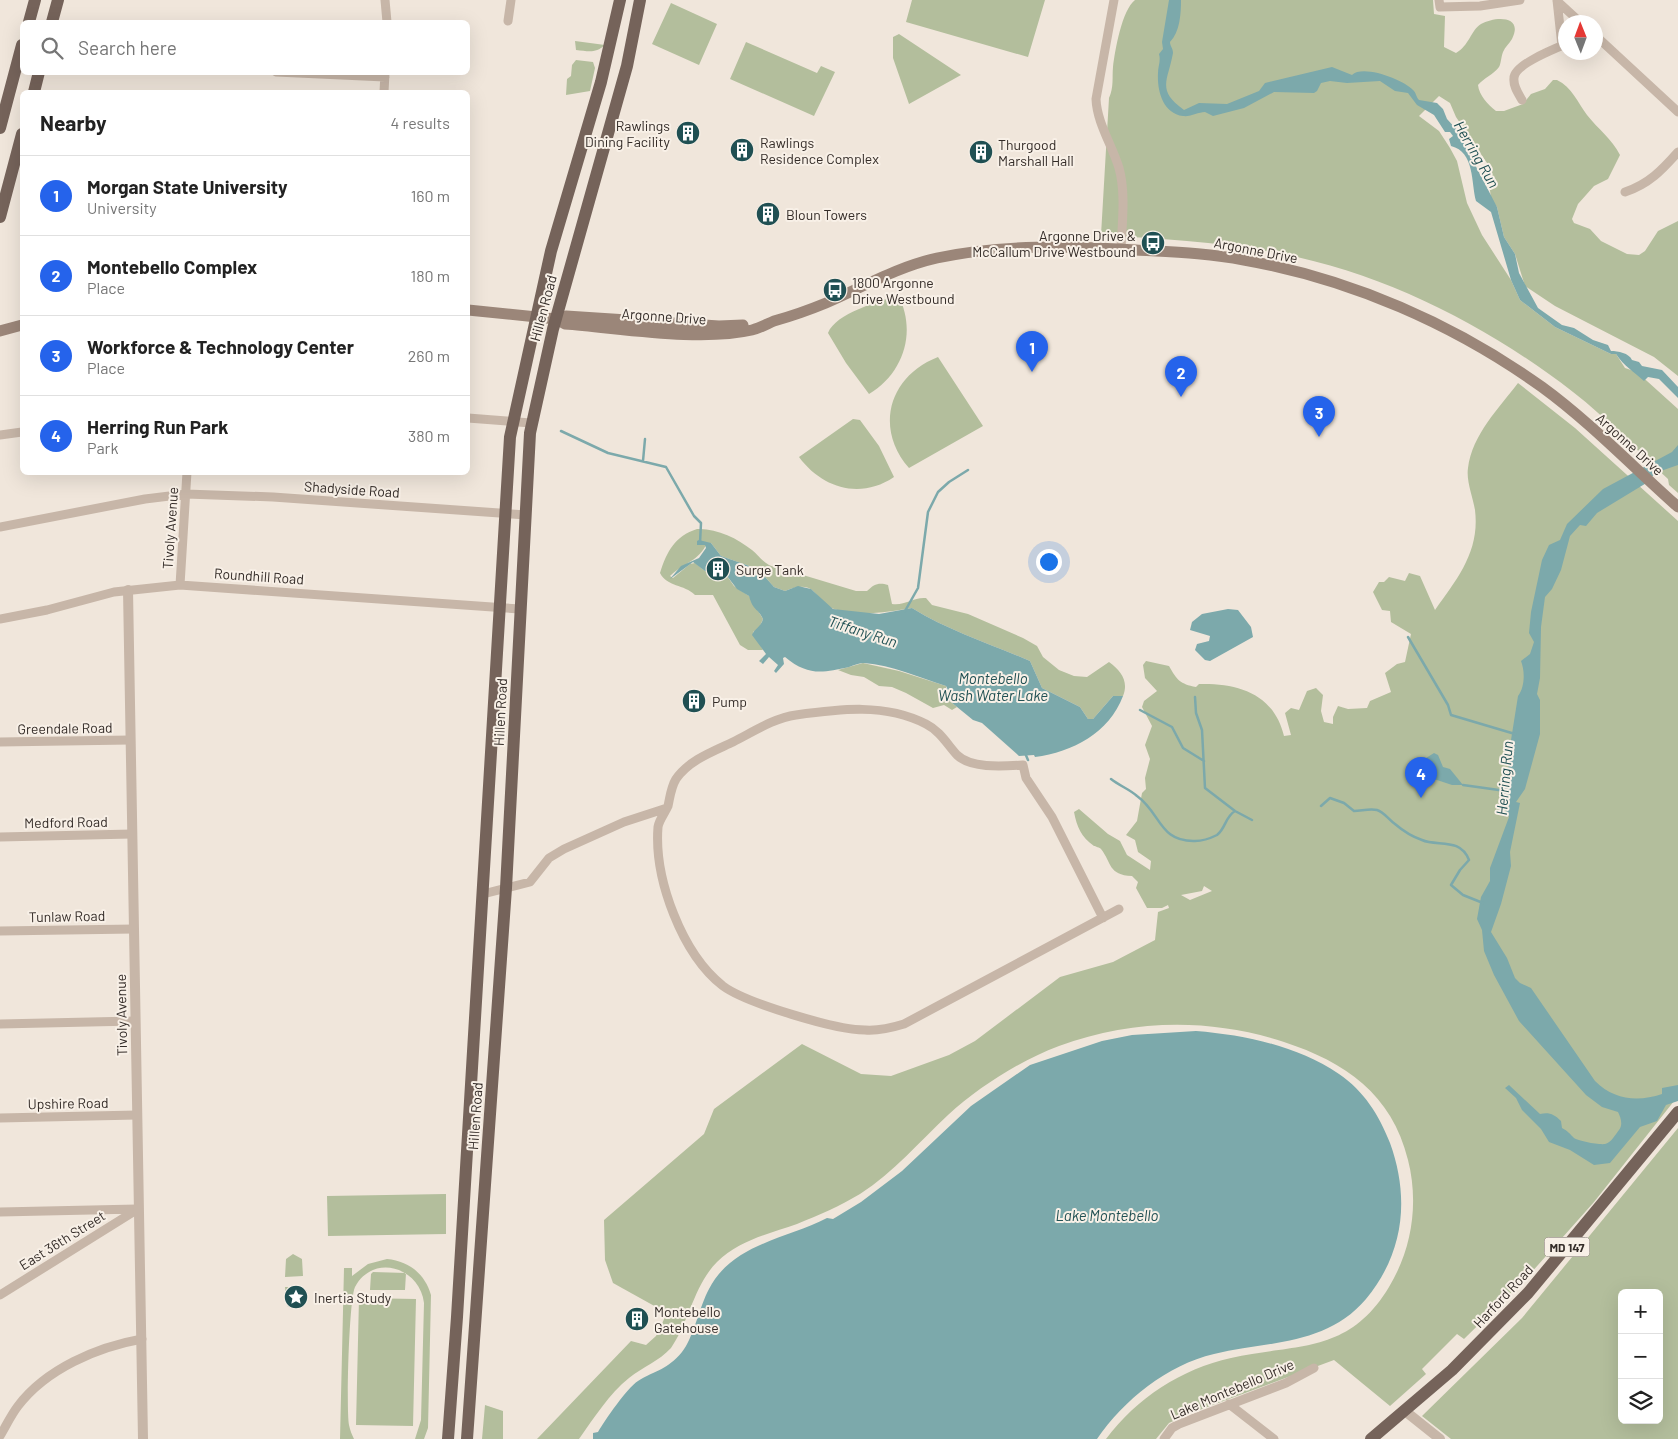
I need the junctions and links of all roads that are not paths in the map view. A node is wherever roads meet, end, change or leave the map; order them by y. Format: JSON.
{"nodes":[{"id":1,"x":35,"y":0,"type":"edge"},
{"id":2,"x":58,"y":0,"type":"edge"},
{"id":3,"x":386,"y":0,"type":"edge"},
{"id":4,"x":511,"y":0,"type":"edge"},
{"id":5,"x":620,"y":0,"type":"edge"},
{"id":6,"x":640,"y":0,"type":"edge"},
{"id":7,"x":1114,"y":0,"type":"edge"},
{"id":8,"x":1520,"y":0,"type":"edge"},
{"id":9,"x":1557,"y":0,"type":"edge"},
{"id":10,"x":1440,"y":3,"type":"edge"},
{"id":11,"x":1559,"y":15,"type":"edge"},
{"id":12,"x":1573,"y":15,"type":"edge"},
{"id":13,"x":30,"y":20,"type":"edge"},
{"id":14,"x":53,"y":20,"type":"edge"},
{"id":15,"x":386,"y":20,"type":"edge"},
{"id":16,"x":508,"y":22,"type":"dead end"},
{"id":17,"x":1603,"y":42,"type":"edge"},
{"id":18,"x":1558,"y":48,"type":"edge"},
{"id":19,"x":20,"y":53,"type":"edge"},
{"id":20,"x":606,"y":61,"type":"junction"},
{"id":21,"x":627,"y":66,"type":"junction"},
{"id":22,"x":38,"y":75,"type":"edge"},
{"id":23,"x":385,"y":75,"type":"edge"},
{"id":24,"x":34,"y":90,"type":"edge"},
{"id":25,"x":384,"y":90,"type":"edge"},
{"id":26,"x":1522,"y":100,"type":"dead end"},
{"id":27,"x":1678,"y":112,"type":"edge"},
{"id":28,"x":0,"y":128,"type":"edge"},
{"id":29,"x":20,"y":142,"type":"edge"},
{"id":30,"x":1678,"y":152,"type":"edge"},
{"id":31,"x":579,"y":155,"type":"junction"},
{"id":32,"x":600,"y":162,"type":"junction"},
{"id":33,"x":1625,"y":192,"type":"dead end"},
{"id":34,"x":0,"y":217,"type":"edge"},
{"id":35,"x":1121,"y":250,"type":"junction"},
{"id":36,"x":470,"y":310,"type":"edge"},
{"id":37,"x":536,"y":316,"type":"junction"},
{"id":38,"x":556,"y":318,"type":"junction"},
{"id":39,"x":20,"y":326,"type":"edge"},
{"id":40,"x":0,"y":331,"type":"edge"},
{"id":41,"x":470,"y":418,"type":"edge"},
{"id":42,"x":512,"y":422,"type":"junction"},
{"id":43,"x":532,"y":424,"type":"junction"},
{"id":44,"x":20,"y":432,"type":"edge"},
{"id":45,"x":0,"y":435,"type":"edge"},
{"id":46,"x":187,"y":475,"type":"edge"},
{"id":47,"x":186,"y":494,"type":"junction"},
{"id":48,"x":1678,"y":506,"type":"edge"},
{"id":49,"x":505,"y":514,"type":"junction"},
{"id":50,"x":526,"y":515,"type":"junction"},
{"id":51,"x":0,"y":527,"type":"edge"},
{"id":52,"x":180,"y":586,"type":"junction"},
{"id":53,"x":128,"y":590,"type":"junction"},
{"id":54,"x":500,"y":607,"type":"junction"},
{"id":55,"x":520,"y":609,"type":"junction"},
{"id":56,"x":0,"y":619,"type":"edge"},
{"id":57,"x":130,"y":740,"type":"junction"},
{"id":58,"x":0,"y":742,"type":"edge"},
{"id":59,"x":667,"y":808,"type":"junction"},
{"id":60,"x":132,"y":834,"type":"junction"},
{"id":61,"x":0,"y":837,"type":"edge"},
{"id":62,"x":506,"y":888,"type":"junction"},
{"id":63,"x":483,"y":894,"type":"junction"},
{"id":64,"x":1119,"y":909,"type":"dead end"},
{"id":65,"x":1103,"y":918,"type":"junction"},
{"id":66,"x":134,"y":929,"type":"junction"},
{"id":67,"x":0,"y":931,"type":"edge"},
{"id":68,"x":135,"y":1021,"type":"junction"},
{"id":69,"x":0,"y":1024,"type":"edge"},
{"id":70,"x":1678,"y":1112,"type":"edge"},
{"id":71,"x":137,"y":1116,"type":"junction"},
{"id":72,"x":0,"y":1118,"type":"edge"},
{"id":73,"x":138,"y":1209,"type":"junction"},
{"id":74,"x":0,"y":1212,"type":"edge"},
{"id":75,"x":0,"y":1295,"type":"edge"},
{"id":76,"x":142,"y":1339,"type":"junction"},
{"id":77,"x":1314,"y":1368,"type":"dead end"},
{"id":78,"x":1229,"y":1404,"type":"junction"},
{"id":79,"x":1405,"y":1411,"type":"junction"},
{"id":80,"x":0,"y":1436,"type":"edge"},
{"id":81,"x":143,"y":1439,"type":"edge"},
{"id":82,"x":448,"y":1439,"type":"edge"},
{"id":83,"x":467,"y":1439,"type":"edge"},
{"id":84,"x":1164,"y":1439,"type":"edge"},
{"id":85,"x":1274,"y":1439,"type":"edge"},
{"id":86,"x":1371,"y":1439,"type":"edge"},
{"id":87,"x":1440,"y":1439,"type":"edge"}],
"edges":[{"from":1,"to":13,"type":"main road"},
{"from":2,"to":14,"type":"main road"},
{"from":3,"to":15,"type":"street"},
{"from":4,"to":16,"type":"street"},
{"from":5,"to":20,"type":"main road","name":"Hillen Road"},
{"from":6,"to":21,"type":"main road","name":"Hillen Road"},
{"from":7,"to":35,"type":"street"},
{"from":8,"to":10,"type":"street"},
{"from":9,"to":11,"type":"street"},
{"from":9,"to":12,"type":"street"},
{"from":17,"to":27,"type":"street"},
{"from":18,"to":26,"type":"street"},
{"from":19,"to":28,"type":"main road"},
{"from":20,"to":21,"type":"main road"},
{"from":20,"to":31,"type":"main road","name":"Hillen Road"},
{"from":21,"to":32,"type":"main road","name":"Hillen Road"},
{"from":22,"to":24,"type":"main road"},
{"from":23,"to":25,"type":"street"},
{"from":29,"to":34,"type":"main road"},
{"from":30,"to":33,"type":"street"},
{"from":31,"to":32,"type":"main road"},
{"from":31,"to":37,"type":"main road","name":"Hillen Road"},
{"from":32,"to":38,"type":"main road","name":"Hillen Road"},
{"from":35,"to":38,"type":"main road","name":"Argonne Drive"},
{"from":35,"to":48,"type":"main road","name":"Argonne Drive"},
{"from":36,"to":37,"type":"main road","name":"Argonne Drive"},
{"from":37,"to":38,"type":"main road","name":"Argonne Drive"},
{"from":37,"to":42,"type":"main road","name":"Hillen Road"},
{"from":38,"to":43,"type":"main road","name":"Hillen Road"},
{"from":39,"to":40,"type":"main road"},
{"from":41,"to":42,"type":"street"},
{"from":42,"to":43,"type":"street"},
{"from":42,"to":49,"type":"main road","name":"Hillen Road"},
{"from":43,"to":50,"type":"main road","name":"Hillen Road"},
{"from":44,"to":45,"type":"street"},
{"from":46,"to":47,"type":"street","name":"Tivoly Avenue"},
{"from":47,"to":49,"type":"street","name":"Shadyside Road"},
{"from":47,"to":51,"type":"street","name":"Shadyside Road"},
{"from":47,"to":52,"type":"street","name":"Tivoly Avenue"},
{"from":49,"to":50,"type":"street","name":"Shadyside Road"},
{"from":49,"to":54,"type":"main road","name":"Hillen Road"},
{"from":50,"to":55,"type":"main road","name":"Hillen Road"},
{"from":52,"to":53,"type":"street","name":"Roundhill Road"},
{"from":52,"to":54,"type":"street","name":"Roundhill Road"},
{"from":53,"to":56,"type":"street","name":"Roundhill Road"},
{"from":53,"to":57,"type":"street","name":"Tivoly Avenue"},
{"from":54,"to":55,"type":"street","name":"Roundhill Road"},
{"from":54,"to":63,"type":"main road","name":"Hillen Road"},
{"from":55,"to":62,"type":"main road","name":"Hillen Road"},
{"from":57,"to":58,"type":"street","name":"Greendale Road"},
{"from":57,"to":60,"type":"street","name":"Tivoly Avenue"},
{"from":59,"to":62,"type":"street"},
{"from":59,"to":65,"type":"street"},
{"from":59,"to":65,"type":"street"},
{"from":60,"to":61,"type":"street","name":"Medford Road"},
{"from":60,"to":66,"type":"street","name":"Tivoly Avenue"},
{"from":62,"to":63,"type":"street"},
{"from":62,"to":83,"type":"main road","name":"Hillen Road"},
{"from":63,"to":82,"type":"main road","name":"Hillen Road"},
{"from":64,"to":65,"type":"street"},
{"from":66,"to":67,"type":"street","name":"Tunlaw Road"},
{"from":66,"to":68,"type":"street","name":"Tivoly Avenue"},
{"from":68,"to":69,"type":"street"},
{"from":68,"to":71,"type":"street","name":"Tivoly Avenue"},
{"from":70,"to":79,"type":"main road","name":"Harford Road","number":"MD 147"},
{"from":71,"to":72,"type":"street","name":"Upshire Road"},
{"from":71,"to":73,"type":"street","name":"Tivoly Avenue"},
{"from":73,"to":74,"type":"street"},
{"from":73,"to":75,"type":"street","name":"East 36th Street"},
{"from":73,"to":76,"type":"street","name":"Tivoly Avenue"},
{"from":76,"to":80,"type":"street"},
{"from":76,"to":81,"type":"street","name":"Tivoly Avenue"},
{"from":77,"to":78,"type":"street","name":"Lake Montebello Drive"},
{"from":78,"to":84,"type":"street","name":"Lake Montebello Drive"},
{"from":78,"to":85,"type":"street"},
{"from":79,"to":86,"type":"main road","name":"Harford Road","number":"MD 147"},
{"from":79,"to":87,"type":"street"}]}
